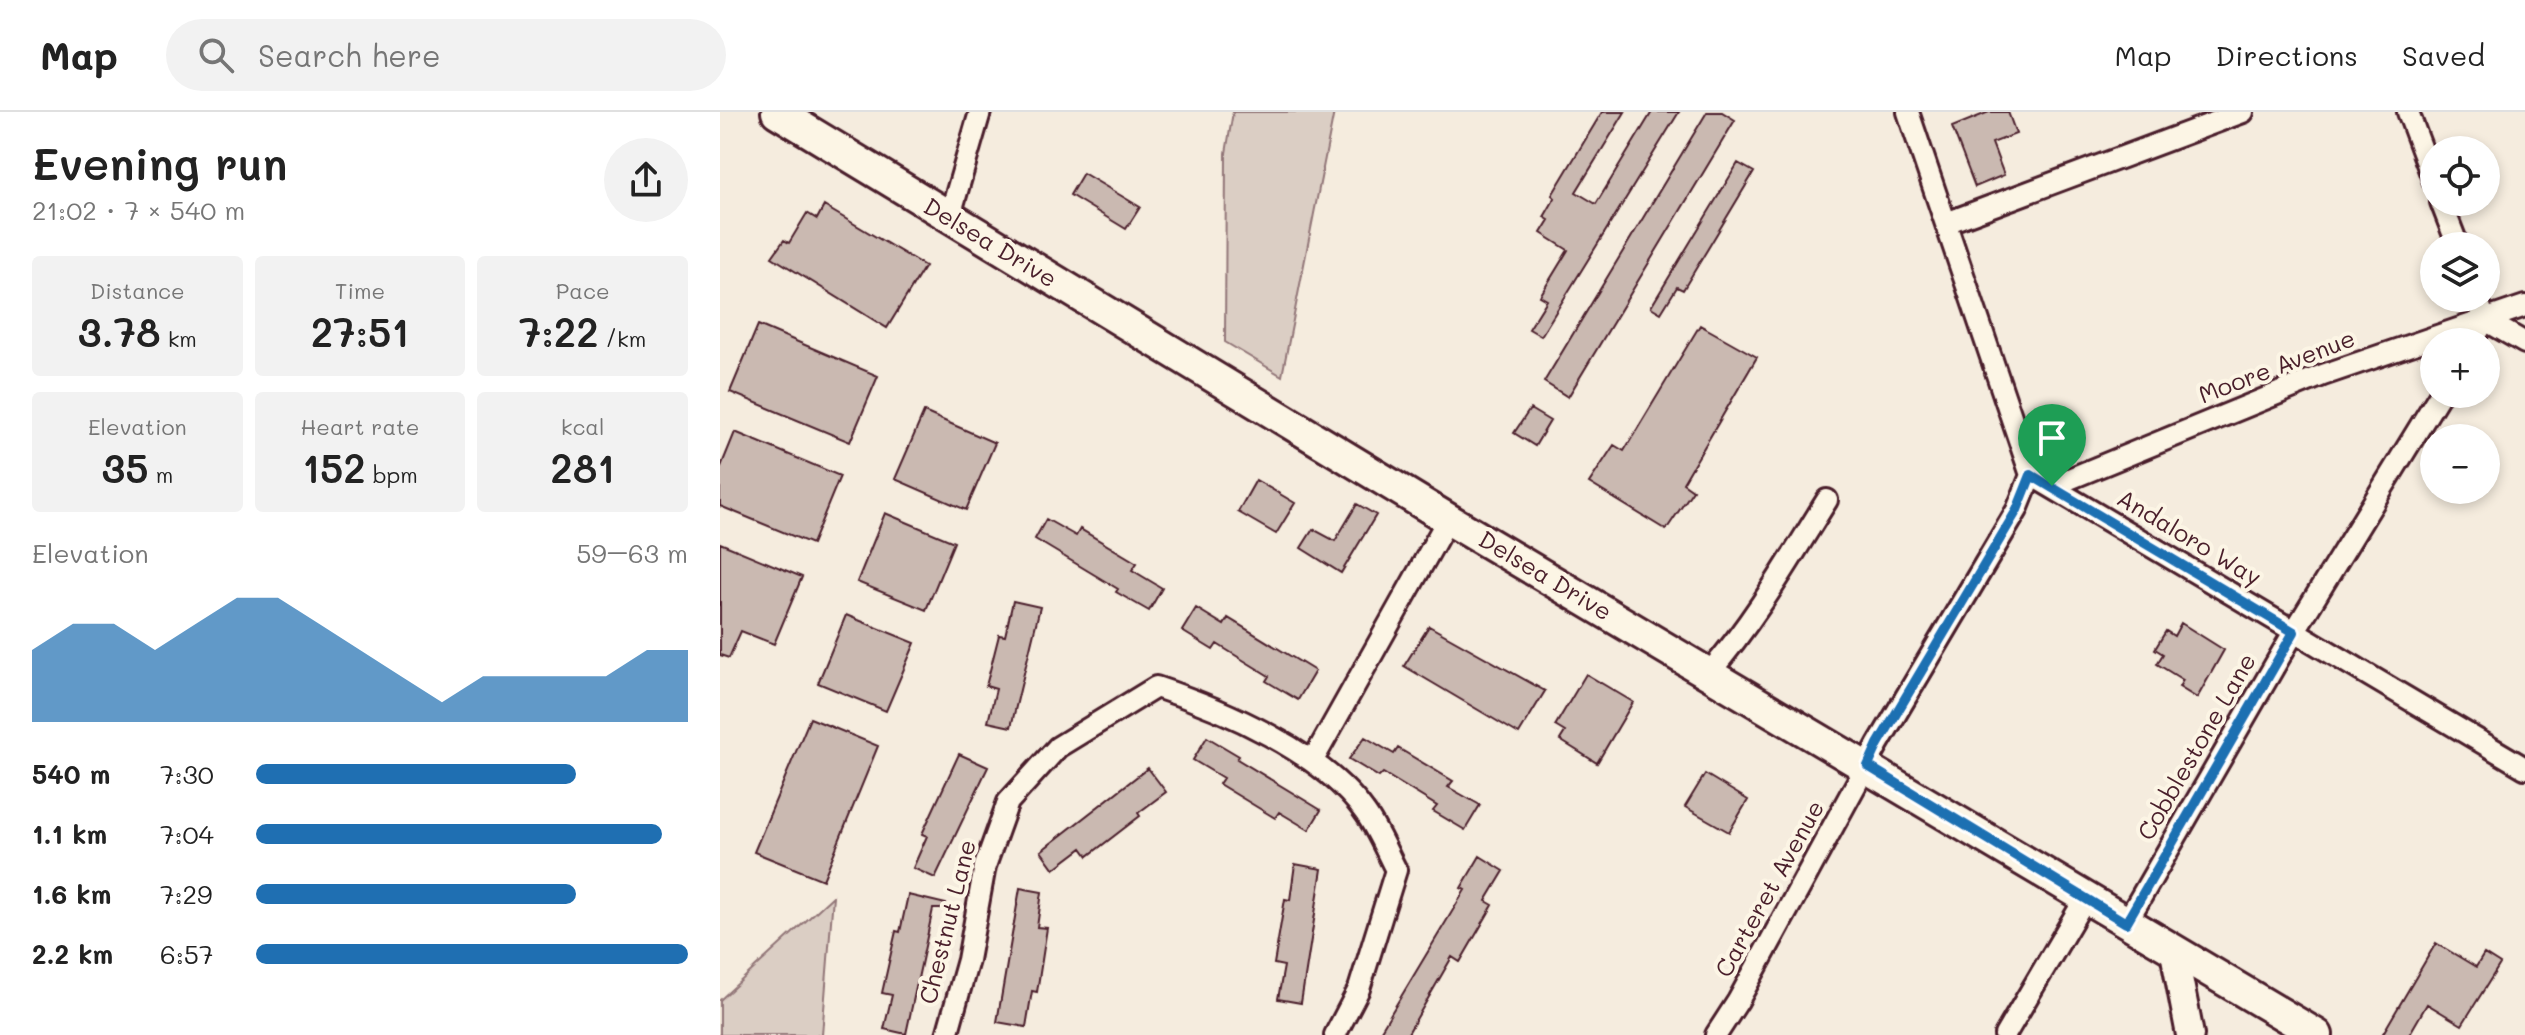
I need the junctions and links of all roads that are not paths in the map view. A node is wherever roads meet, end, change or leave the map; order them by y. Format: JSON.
{"nodes":[{"id":1,"x":777,"y":112,"type":"edge"},
{"id":2,"x":980,"y":112,"type":"edge"},
{"id":3,"x":1908,"y":112,"type":"edge"},
{"id":4,"x":2243,"y":112,"type":"edge"},
{"id":5,"x":2408,"y":112,"type":"edge"},
{"id":6,"x":2420,"y":144,"type":"edge"},
{"id":7,"x":949,"y":219,"type":"junction"},
{"id":8,"x":1946,"y":223,"type":"junction"},
{"id":9,"x":2525,"y":306,"type":"edge"},
{"id":10,"x":2482,"y":312,"type":"edge"},
{"id":11,"x":2485,"y":320,"type":"junction"},
{"id":12,"x":2480,"y":328,"type":"edge"},
{"id":13,"x":2525,"y":343,"type":"edge"},
{"id":14,"x":2431,"y":408,"type":"edge"},
{"id":15,"x":2031,"y":475,"type":"junction"},
{"id":16,"x":2052,"y":486,"type":"junction"},
{"id":17,"x":1827,"y":500,"type":"dead end"},
{"id":18,"x":1448,"y":519,"type":"junction"},
{"id":19,"x":2294,"y":632,"type":"junction"},
{"id":20,"x":1709,"y":673,"type":"junction"},
{"id":21,"x":1313,"y":760,"type":"junction"},
{"id":22,"x":1868,"y":766,"type":"junction"},
{"id":23,"x":2525,"y":768,"type":"edge"},
{"id":24,"x":2085,"y":899,"type":"junction"},
{"id":25,"x":2126,"y":923,"type":"junction"},
{"id":26,"x":2174,"y":952,"type":"junction"},
{"id":27,"x":947,"y":1035,"type":"edge"},
{"id":28,"x":1335,"y":1035,"type":"edge"},
{"id":29,"x":1716,"y":1035,"type":"edge"},
{"id":30,"x":2005,"y":1035,"type":"edge"},
{"id":31,"x":2190,"y":1035,"type":"edge"},
{"id":32,"x":2317,"y":1035,"type":"edge"}],
"edges":[{"from":1,"to":7,"type":"main road","name":"Delsea Drive"},
{"from":2,"to":7,"type":"street"},
{"from":3,"to":8,"type":"street"},
{"from":4,"to":8,"type":"street"},
{"from":5,"to":6,"type":"street"},
{"from":7,"to":18,"type":"main road","name":"Delsea Drive"},
{"from":8,"to":15,"type":"street"},
{"from":9,"to":11,"type":"street","name":"Moore Avenue"},
{"from":10,"to":11,"type":"street"},
{"from":11,"to":12,"type":"street"},
{"from":11,"to":13,"type":"street"},
{"from":11,"to":16,"type":"street","name":"Moore Avenue"},
{"from":14,"to":19,"type":"street","name":"Cobblestone Lane"},
{"from":15,"to":16,"type":"street","name":"Andaloro Way"},
{"from":15,"to":22,"type":"street"},
{"from":16,"to":19,"type":"street","name":"Andaloro Way"},
{"from":17,"to":20,"type":"street"},
{"from":18,"to":20,"type":"main road","name":"Delsea Drive"},
{"from":18,"to":21,"type":"street"},
{"from":19,"to":23,"type":"street","name":"Andaloro Way"},
{"from":19,"to":25,"type":"street","name":"Cobblestone Lane"},
{"from":20,"to":22,"type":"main road","name":"Delsea Drive"},
{"from":21,"to":27,"type":"street","name":"Chestnut Lane"},
{"from":21,"to":28,"type":"street","name":"Chestnut Lane"},
{"from":22,"to":24,"type":"main road","name":"Delsea Drive"},
{"from":22,"to":29,"type":"street","name":"Carteret Avenue"},
{"from":24,"to":25,"type":"main road","name":"Delsea Drive"},
{"from":24,"to":30,"type":"street"},
{"from":25,"to":26,"type":"main road","name":"Delsea Drive"},
{"from":26,"to":31,"type":"street"},
{"from":26,"to":32,"type":"main road","name":"Delsea Drive"}]}
